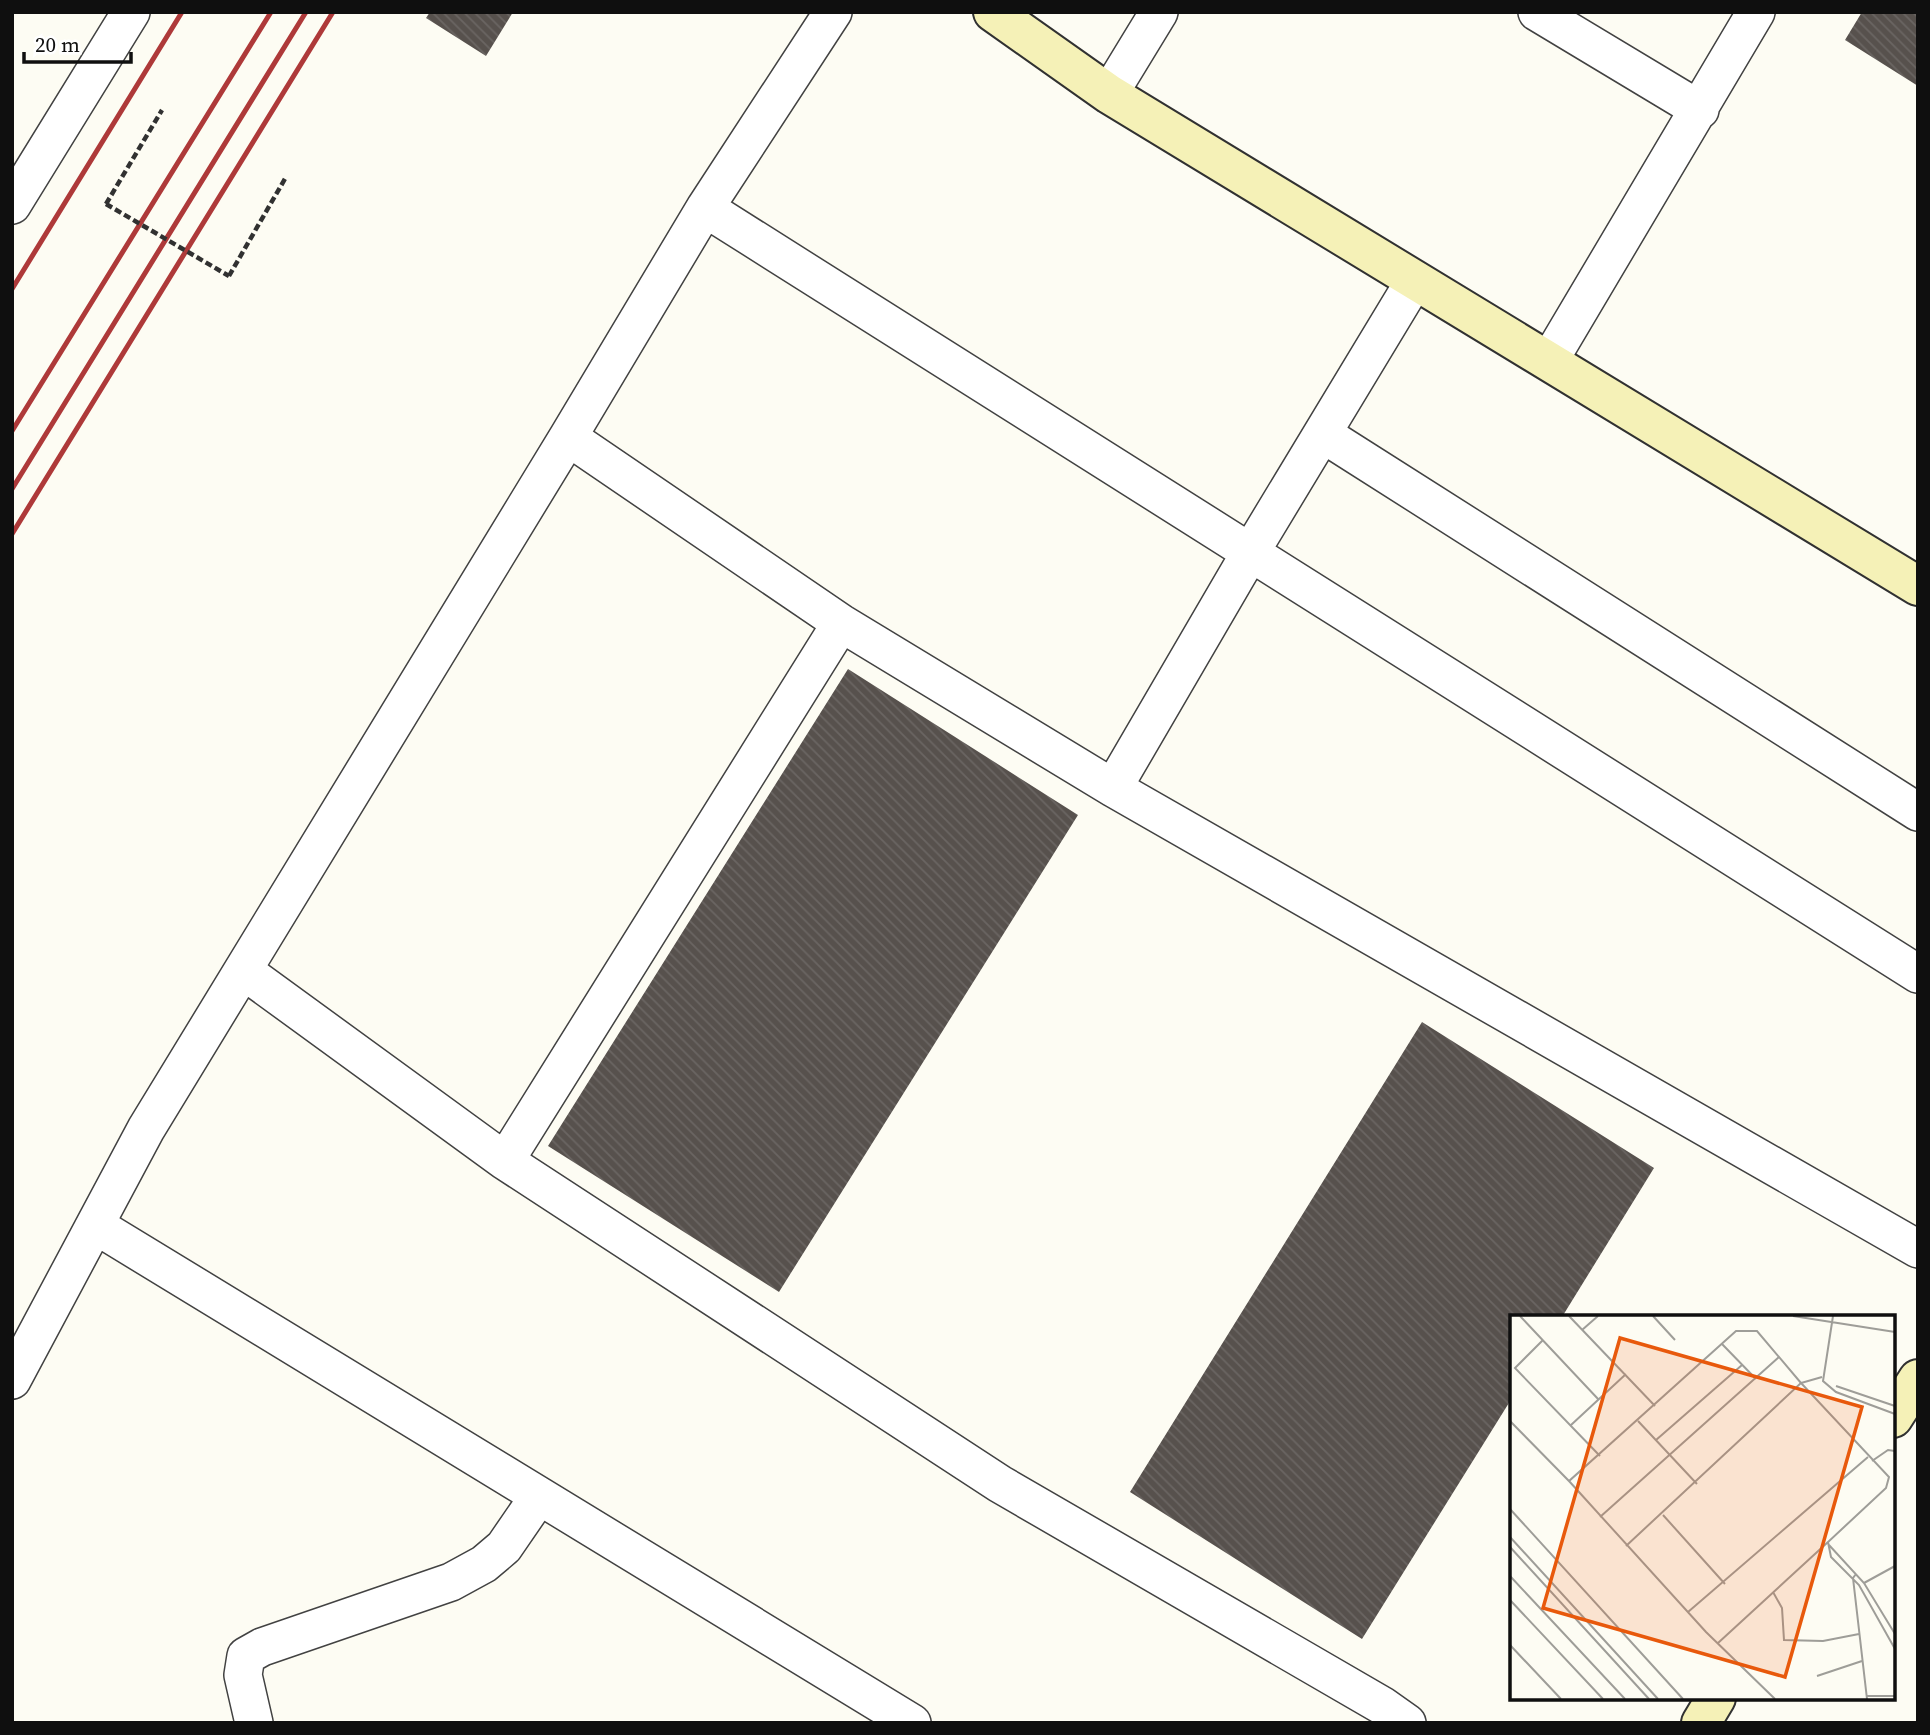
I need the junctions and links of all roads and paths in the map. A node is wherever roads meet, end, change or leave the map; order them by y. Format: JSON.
{"nodes":[{"id":1,"x":131,"y":12,"type":"edge"},
{"id":2,"x":833,"y":12,"type":"edge"},
{"id":3,"x":993,"y":12,"type":"edge"},
{"id":4,"x":1159,"y":12,"type":"edge"},
{"id":5,"x":1537,"y":12,"type":"edge"},
{"id":6,"x":1756,"y":12,"type":"edge"},
{"id":7,"x":1109,"y":94,"type":"junction"},
{"id":8,"x":162,"y":110,"type":"dead end"},
{"id":9,"x":1700,"y":110,"type":"junction"},
{"id":10,"x":286,"y":177,"type":"dead end"},
{"id":11,"x":12,"y":205,"type":"edge"},
{"id":12,"x":705,"y":208,"type":"junction"},
{"id":13,"x":1415,"y":280,"type":"junction"},
{"id":14,"x":1549,"y":362,"type":"junction"},
{"id":15,"x":1323,"y":434,"type":"junction"},
{"id":16,"x":568,"y":437,"type":"junction"},
{"id":17,"x":1250,"y":554,"type":"junction"},
{"id":18,"x":1918,"y":586,"type":"edge"},
{"id":19,"x":841,"y":623,"type":"junction"},
{"id":20,"x":1113,"y":788,"type":"junction"},
{"id":21,"x":1918,"y":812,"type":"edge"},
{"id":22,"x":244,"y":971,"type":"junction"},
{"id":23,"x":1918,"y":974,"type":"edge"},
{"id":24,"x":505,"y":1161,"type":"junction"},
{"id":25,"x":95,"y":1225,"type":"junction"},
{"id":26,"x":1918,"y":1249,"type":"edge"},
{"id":27,"x":12,"y":1380,"type":"edge"},
{"id":28,"x":1918,"y":1380,"type":"edge"},
{"id":29,"x":1895,"y":1415,"type":"edge"},
{"id":30,"x":539,"y":1496,"type":"junction"},
{"id":31,"x":1715,"y":1700,"type":"edge"},
{"id":32,"x":254,"y":1723,"type":"edge"},
{"id":33,"x":912,"y":1723,"type":"edge"},
{"id":34,"x":1407,"y":1723,"type":"edge"},
{"id":35,"x":1701,"y":1723,"type":"edge"}],
"edges":[{"from":1,"to":11,"type":"street"},
{"from":2,"to":12,"type":"street"},
{"from":3,"to":7,"type":"street"},
{"from":4,"to":7,"type":"street"},
{"from":5,"to":9,"type":"street"},
{"from":6,"to":9,"type":"street"},
{"from":7,"to":13,"type":"street"},
{"from":8,"to":10,"type":"path","bridge":true},
{"from":9,"to":14,"type":"street"},
{"from":12,"to":16,"type":"street"},
{"from":12,"to":17,"type":"street"},
{"from":13,"to":14,"type":"street"},
{"from":13,"to":15,"type":"street"},
{"from":14,"to":18,"type":"street"},
{"from":15,"to":17,"type":"street"},
{"from":15,"to":21,"type":"street"},
{"from":16,"to":19,"type":"street"},
{"from":16,"to":22,"type":"street"},
{"from":17,"to":20,"type":"street"},
{"from":17,"to":23,"type":"street"},
{"from":19,"to":20,"type":"street"},
{"from":19,"to":24,"type":"street"},
{"from":20,"to":26,"type":"street"},
{"from":22,"to":24,"type":"street"},
{"from":22,"to":25,"type":"street"},
{"from":24,"to":34,"type":"street"},
{"from":25,"to":27,"type":"street"},
{"from":25,"to":30,"type":"street"},
{"from":28,"to":29,"type":"street"},
{"from":30,"to":32,"type":"street"},
{"from":30,"to":33,"type":"street"},
{"from":31,"to":35,"type":"street"}]}
